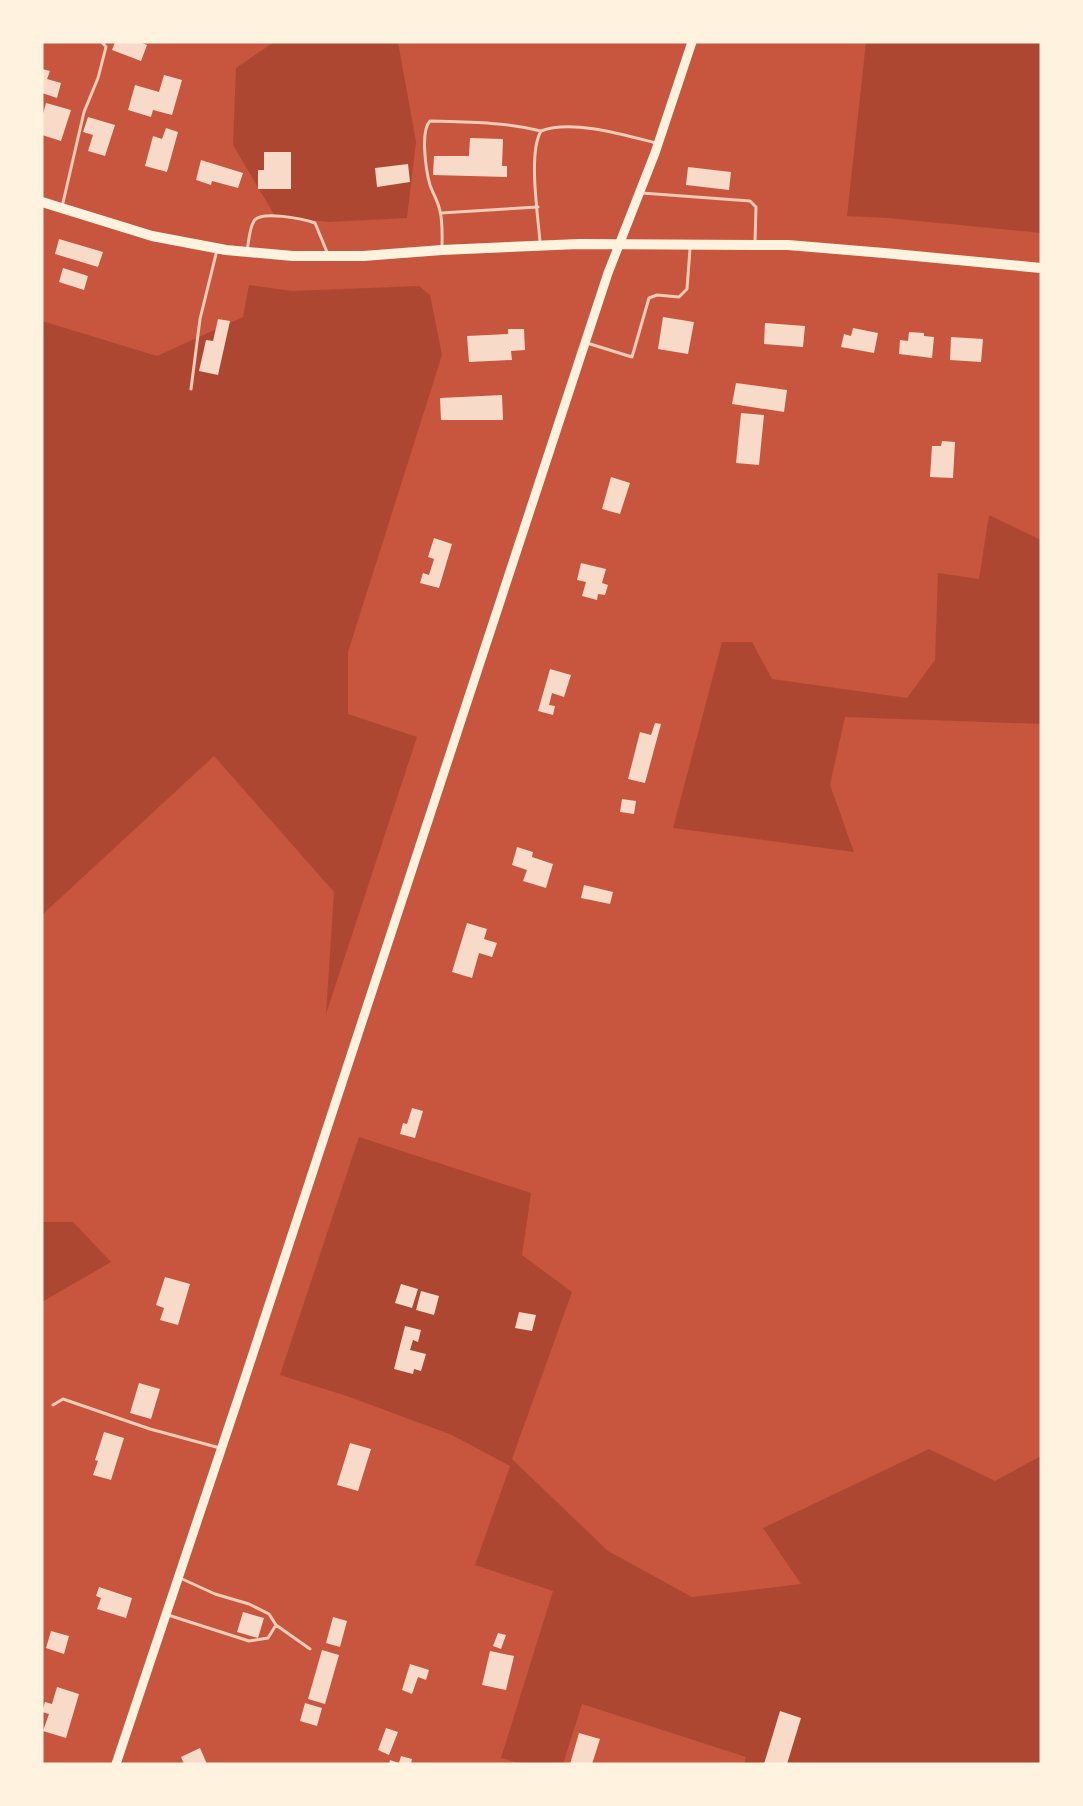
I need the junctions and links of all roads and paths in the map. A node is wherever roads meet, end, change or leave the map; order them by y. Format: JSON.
{"nodes":[{"id":1,"x":102,"y":42,"type":"edge"},
{"id":2,"x":692,"y":42,"type":"edge"},
{"id":3,"x":541,"y":131,"type":"junction"},
{"id":4,"x":658,"y":143,"type":"junction"},
{"id":5,"x":640,"y":193,"type":"junction"},
{"id":6,"x":42,"y":202,"type":"edge"},
{"id":7,"x":538,"y":207,"type":"junction"},
{"id":8,"x":61,"y":209,"type":"junction"},
{"id":9,"x":441,"y":213,"type":"junction"},
{"id":10,"x":620,"y":244,"type":"junction"},
{"id":11,"x":690,"y":244,"type":"junction"},
{"id":12,"x":755,"y":245,"type":"junction"},
{"id":13,"x":540,"y":246,"type":"junction"},
{"id":14,"x":217,"y":248,"type":"junction"},
{"id":15,"x":442,"y":250,"type":"junction"},
{"id":16,"x":247,"y":252,"type":"junction"},
{"id":17,"x":329,"y":257,"type":"junction"},
{"id":18,"x":1041,"y":268,"type":"edge"},
{"id":19,"x":585,"y":343,"type":"junction"},
{"id":20,"x":191,"y":389,"type":"dead end"},
{"id":21,"x":53,"y":1405,"type":"dead end"},
{"id":22,"x":222,"y":1449,"type":"junction"},
{"id":23,"x":179,"y":1577,"type":"junction"},
{"id":24,"x":166,"y":1614,"type":"junction"},
{"id":25,"x":276,"y":1625,"type":"junction"},
{"id":26,"x":310,"y":1649,"type":"dead end"},
{"id":27,"x":116,"y":1764,"type":"edge"}],
"edges":[{"from":1,"to":8,"type":"lane"},
{"from":2,"to":4,"type":"main road"},
{"from":3,"to":4,"type":"lane"},
{"from":3,"to":7,"type":"lane"},
{"from":3,"to":9,"type":"lane"},
{"from":4,"to":5,"type":"main road"},
{"from":5,"to":10,"type":"main road"},
{"from":5,"to":12,"type":"lane"},
{"from":6,"to":8,"type":"main road"},
{"from":7,"to":9,"type":"lane"},
{"from":7,"to":13,"type":"lane"},
{"from":8,"to":14,"type":"main road"},
{"from":9,"to":15,"type":"lane"},
{"from":10,"to":11,"type":"main road"},
{"from":10,"to":13,"type":"main road"},
{"from":10,"to":19,"type":"main road"},
{"from":11,"to":12,"type":"main road"},
{"from":11,"to":19,"type":"lane"},
{"from":12,"to":18,"type":"main road"},
{"from":13,"to":15,"type":"main road"},
{"from":14,"to":16,"type":"main road"},
{"from":14,"to":20,"type":"lane"},
{"from":15,"to":17,"type":"main road"},
{"from":16,"to":17,"type":"main road"},
{"from":16,"to":17,"type":"lane"},
{"from":19,"to":22,"type":"main road"},
{"from":21,"to":22,"type":"lane"},
{"from":22,"to":23,"type":"main road"},
{"from":23,"to":24,"type":"main road"},
{"from":23,"to":25,"type":"lane"},
{"from":24,"to":25,"type":"lane"},
{"from":24,"to":27,"type":"main road"},
{"from":25,"to":26,"type":"lane"}]}
